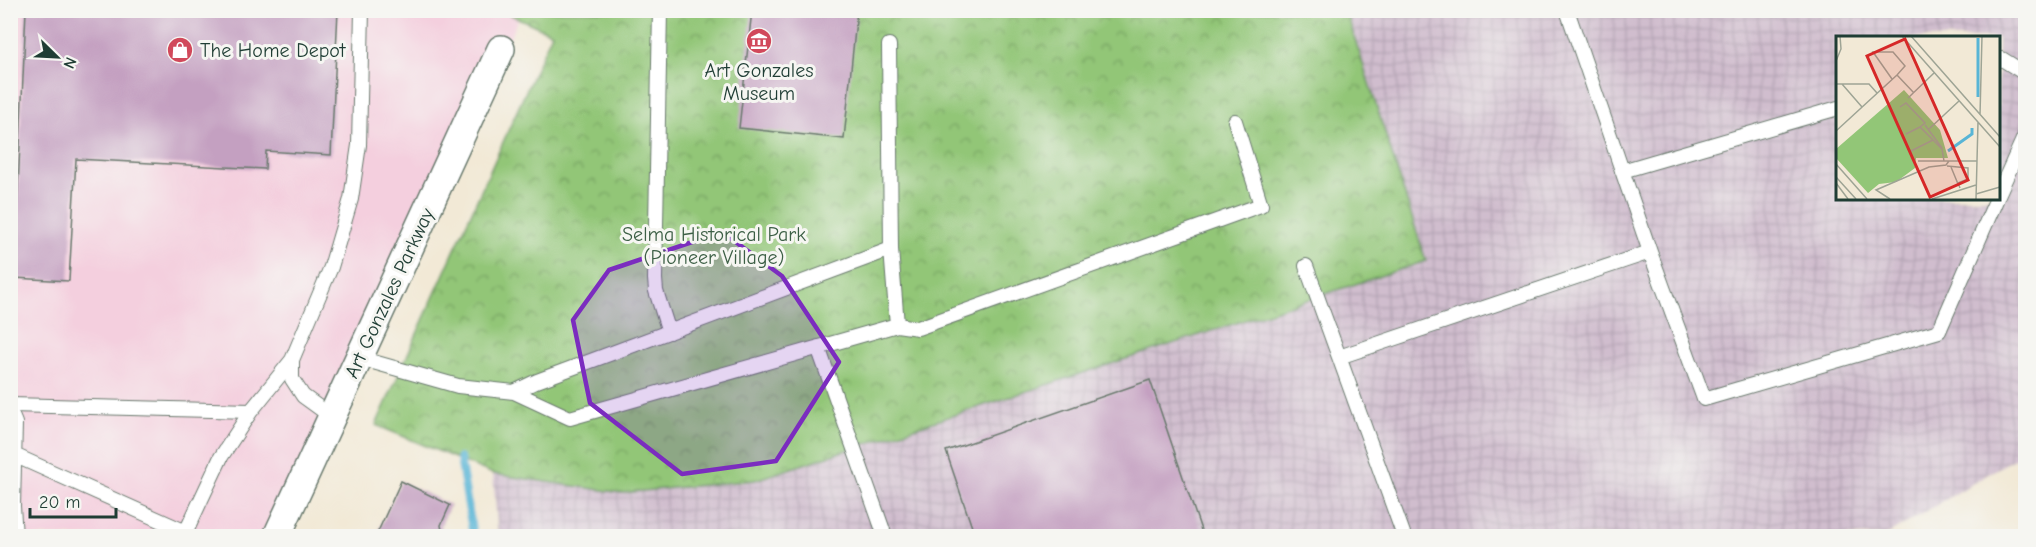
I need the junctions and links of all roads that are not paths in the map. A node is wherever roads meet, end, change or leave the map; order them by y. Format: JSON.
{"nodes":[{"id":1,"x":362,"y":10,"type":"edge"},
{"id":2,"x":660,"y":10,"type":"edge"},
{"id":3,"x":1567,"y":10,"type":"edge"},
{"id":4,"x":889,"y":45,"type":"dead end"},
{"id":5,"x":501,"y":49,"type":"dead end"},
{"id":6,"x":2000,"y":60,"type":"edge"},
{"id":7,"x":2025,"y":74,"type":"edge"},
{"id":8,"x":1836,"y":109,"type":"edge"},
{"id":9,"x":1235,"y":121,"type":"dead end"},
{"id":10,"x":2025,"y":133,"type":"edge"},
{"id":11,"x":1622,"y":171,"type":"junction"},
{"id":12,"x":2000,"y":191,"type":"edge"},
{"id":13,"x":1996,"y":200,"type":"edge"},
{"id":14,"x":891,"y":249,"type":"junction"},
{"id":15,"x":1650,"y":252,"type":"junction"},
{"id":16,"x":1306,"y":266,"type":"dead end"},
{"id":17,"x":897,"y":325,"type":"junction"},
{"id":18,"x":669,"y":332,"type":"junction"},
{"id":19,"x":818,"y":347,"type":"junction"},
{"id":20,"x":1339,"y":357,"type":"junction"},
{"id":21,"x":359,"y":358,"type":"junction"},
{"id":22,"x":292,"y":360,"type":"junction"},
{"id":23,"x":514,"y":392,"type":"junction"},
{"id":24,"x":10,"y":405,"type":"edge"},
{"id":25,"x":10,"y":411,"type":"edge"},
{"id":26,"x":251,"y":411,"type":"junction"},
{"id":27,"x":332,"y":417,"type":"junction"},
{"id":28,"x":14,"y":455,"type":"junction"},
{"id":29,"x":185,"y":534,"type":"edge"},
{"id":30,"x":15,"y":537,"type":"edge"},
{"id":31,"x":277,"y":537,"type":"edge"},
{"id":32,"x":885,"y":537,"type":"edge"},
{"id":33,"x":1404,"y":537,"type":"edge"}],
"edges":[{"from":1,"to":22,"type":"lane"},
{"from":2,"to":18,"type":"lane"},
{"from":3,"to":11,"type":"lane"},
{"from":4,"to":14,"type":"lane"},
{"from":5,"to":21,"type":"street","name":"Art Gonzales Parkway"},
{"from":6,"to":7,"type":"lane"},
{"from":8,"to":11,"type":"lane"},
{"from":9,"to":17,"type":"lane"},
{"from":10,"to":12,"type":"lane"},
{"from":11,"to":15,"type":"lane"},
{"from":13,"to":15,"type":"lane"},
{"from":14,"to":17,"type":"lane"},
{"from":14,"to":18,"type":"lane"},
{"from":15,"to":20,"type":"lane"},
{"from":16,"to":20,"type":"lane"},
{"from":17,"to":19,"type":"lane"},
{"from":18,"to":23,"type":"lane"},
{"from":19,"to":23,"type":"lane"},
{"from":19,"to":32,"type":"lane"},
{"from":20,"to":33,"type":"lane"},
{"from":21,"to":23,"type":"lane"},
{"from":21,"to":27,"type":"street","name":"Art Gonzales Parkway"},
{"from":22,"to":26,"type":"lane"},
{"from":22,"to":27,"type":"lane"},
{"from":24,"to":26,"type":"lane"},
{"from":25,"to":28,"type":"lane"},
{"from":26,"to":29,"type":"lane"},
{"from":27,"to":31,"type":"street","name":"Art Gonzales Parkway"},
{"from":28,"to":29,"type":"lane"},
{"from":28,"to":30,"type":"lane"}]}
